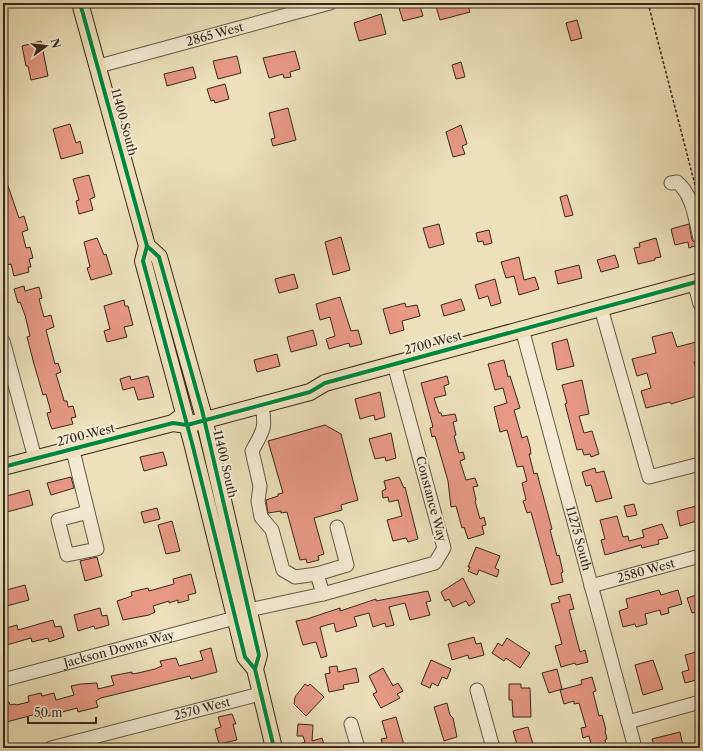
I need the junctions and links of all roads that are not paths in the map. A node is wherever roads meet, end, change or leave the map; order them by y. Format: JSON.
{"nodes":[{"id":1,"x":80,"y":3,"type":"edge"},
{"id":2,"x":330,"y":3,"type":"edge"},
{"id":3,"x":99,"y":66,"type":"junction"},
{"id":4,"x":671,"y":183,"type":"dead end"},
{"id":5,"x":700,"y":238,"type":"edge"},
{"id":6,"x":147,"y":246,"type":"junction"},
{"id":7,"x":697,"y":282,"type":"edge"},
{"id":8,"x":700,"y":304,"type":"edge"},
{"id":9,"x":601,"y":308,"type":"junction"},
{"id":10,"x":522,"y":329,"type":"junction"},
{"id":11,"x":3,"y":341,"type":"edge"},
{"id":12,"x":394,"y":364,"type":"junction"},
{"id":13,"x":325,"y":383,"type":"junction"},
{"id":14,"x":262,"y":404,"type":"junction"},
{"id":15,"x":203,"y":415,"type":"junction"},
{"id":16,"x":181,"y":421,"type":"junction"},
{"id":17,"x":72,"y":449,"type":"junction"},
{"id":18,"x":35,"y":458,"type":"junction"},
{"id":19,"x":700,"y":464,"type":"edge"},
{"id":20,"x":3,"y":467,"type":"edge"},
{"id":21,"x":88,"y":512,"type":"dead end"},
{"id":22,"x":337,"y":527,"type":"dead end"},
{"id":23,"x":700,"y":556,"type":"edge"},
{"id":24,"x":318,"y":574,"type":"junction"},
{"id":25,"x":591,"y":586,"type":"junction"},
{"id":26,"x":323,"y":594,"type":"junction"},
{"id":27,"x":249,"y":610,"type":"junction"},
{"id":28,"x":235,"y":618,"type":"junction"},
{"id":29,"x":255,"y":669,"type":"junction"},
{"id":30,"x":3,"y":680,"type":"edge"},
{"id":31,"x":477,"y":690,"type":"dead end"},
{"id":32,"x":260,"y":694,"type":"junction"},
{"id":33,"x":700,"y":702,"type":"edge"},
{"id":34,"x":628,"y":722,"type":"junction"},
{"id":35,"x":351,"y":724,"type":"dead end"},
{"id":36,"x":51,"y":748,"type":"edge"},
{"id":37,"x":274,"y":748,"type":"edge"},
{"id":38,"x":358,"y":748,"type":"edge"},
{"id":39,"x":493,"y":748,"type":"edge"},
{"id":40,"x":635,"y":748,"type":"edge"}],
"edges":[{"from":1,"to":3,"type":"main road","name":"11400 South"},
{"from":2,"to":3,"type":"street","name":"2865 West"},
{"from":3,"to":6,"type":"main road","name":"11400 South"},
{"from":4,"to":5,"type":"street"},
{"from":6,"to":15,"type":"main road","name":"11400 South"},
{"from":6,"to":16,"type":"main road","name":"11400 South"},
{"from":7,"to":8,"type":"street"},
{"from":7,"to":9,"type":"main road","name":"2700 West"},
{"from":9,"to":10,"type":"main road","name":"2700 West"},
{"from":9,"to":19,"type":"street"},
{"from":10,"to":12,"type":"main road","name":"2700 West"},
{"from":10,"to":25,"type":"street","name":"11275 South"},
{"from":11,"to":18,"type":"street"},
{"from":12,"to":13,"type":"main road","name":"2700 West"},
{"from":12,"to":26,"type":"street","name":"Constance Way"},
{"from":13,"to":14,"type":"main road","name":"2700 West"},
{"from":13,"to":15,"type":"main road","name":"2700 West"},
{"from":14,"to":15,"type":"main road","name":"2700 West"},
{"from":14,"to":24,"type":"street"},
{"from":15,"to":16,"type":"main road","name":"2700 West"},
{"from":15,"to":27,"type":"main road","name":"11400 South"},
{"from":16,"to":17,"type":"main road","name":"2700 West"},
{"from":16,"to":28,"type":"main road","name":"11400 South"},
{"from":17,"to":18,"type":"main road","name":"2700 West"},
{"from":17,"to":21,"type":"street"},
{"from":18,"to":20,"type":"main road","name":"2700 West"},
{"from":22,"to":24,"type":"street"},
{"from":23,"to":25,"type":"street","name":"2580 West"},
{"from":24,"to":26,"type":"street"},
{"from":25,"to":34,"type":"street","name":"11275 South"},
{"from":26,"to":27,"type":"street","name":"Constance Way"},
{"from":27,"to":29,"type":"main road","name":"11400 South"},
{"from":28,"to":29,"type":"main road","name":"11400 South"},
{"from":28,"to":30,"type":"street","name":"Jackson Downs Way"},
{"from":29,"to":32,"type":"main road","name":"11400 South"},
{"from":31,"to":39,"type":"street"},
{"from":32,"to":36,"type":"street","name":"2570 West"},
{"from":32,"to":37,"type":"main road","name":"11400 South"},
{"from":33,"to":34,"type":"street"},
{"from":34,"to":40,"type":"street","name":"11275 South"},
{"from":35,"to":38,"type":"street"}]}
